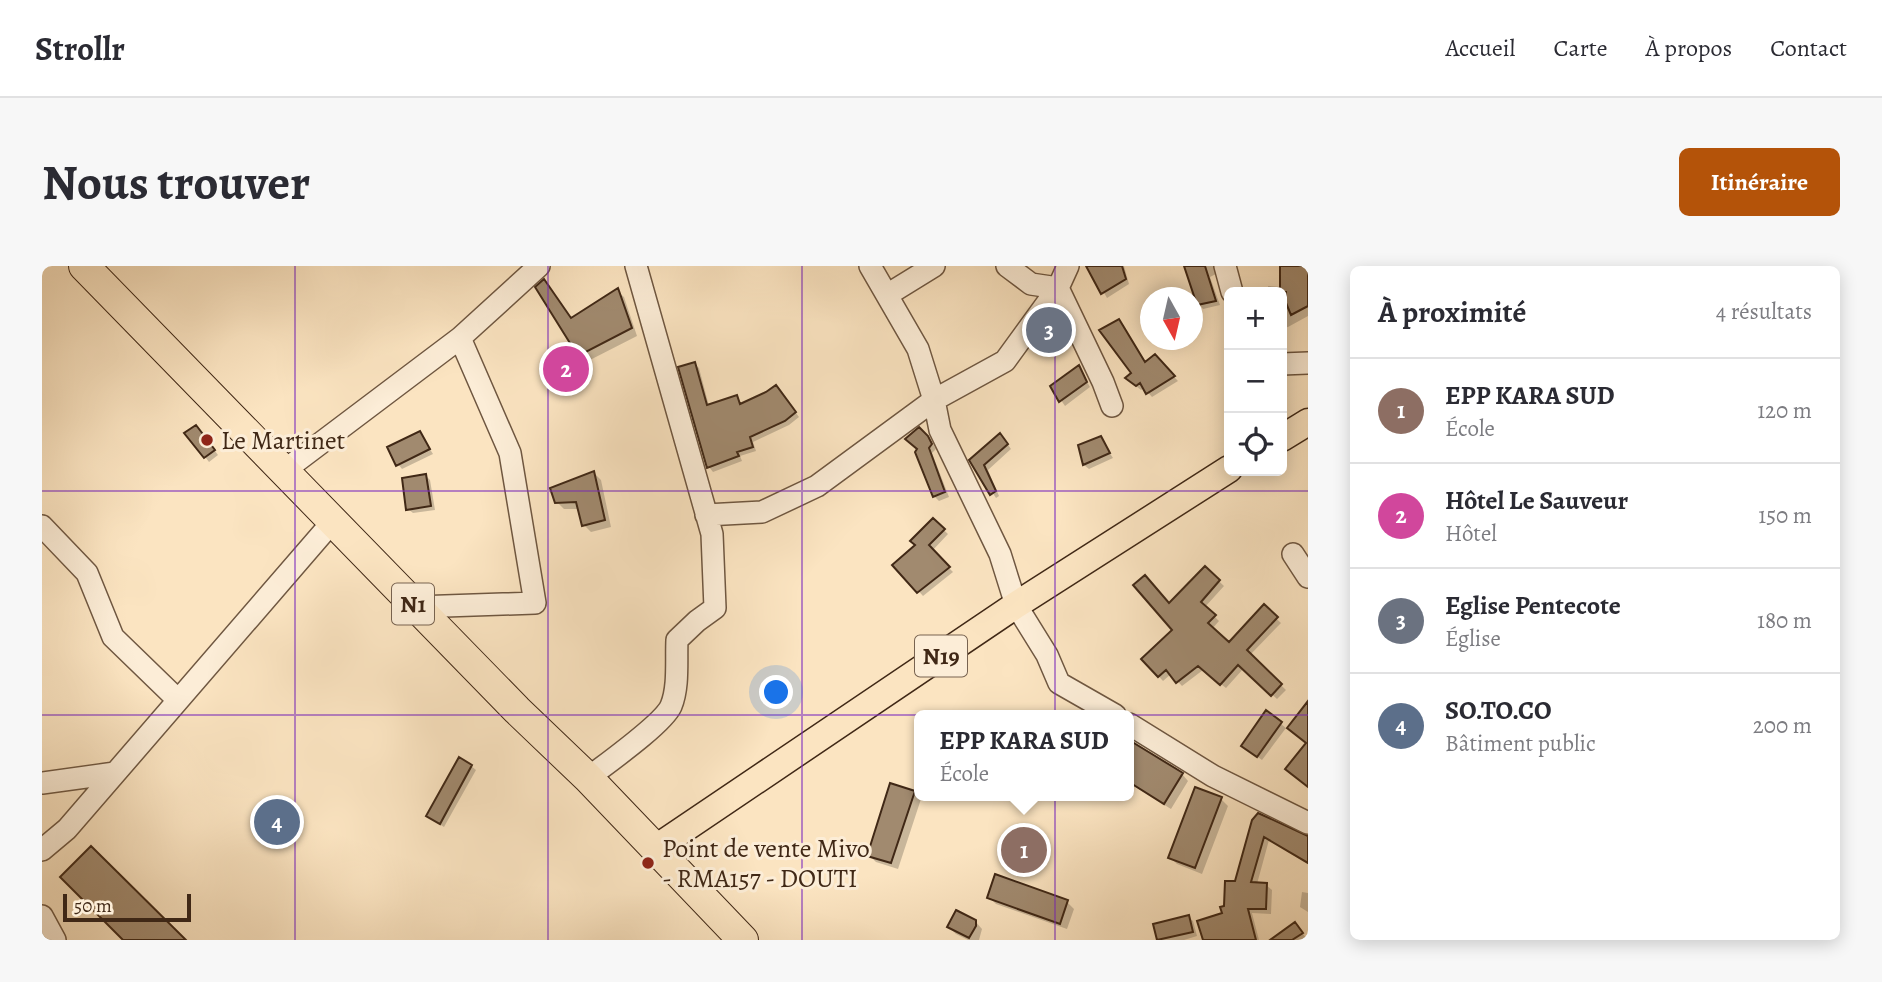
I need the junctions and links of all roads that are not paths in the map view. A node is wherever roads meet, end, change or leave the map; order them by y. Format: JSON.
{"nodes":[{"id":1,"x":84,"y":266,"type":"edge"},
{"id":2,"x":539,"y":266,"type":"edge"},
{"id":3,"x":636,"y":266,"type":"edge"},
{"id":4,"x":870,"y":266,"type":"edge"},
{"id":5,"x":934,"y":266,"type":"edge"},
{"id":6,"x":1007,"y":266,"type":"edge"},
{"id":7,"x":1068,"y":266,"type":"edge"},
{"id":8,"x":1225,"y":266,"type":"edge"},
{"id":9,"x":1231,"y":287,"type":"edge"},
{"id":10,"x":1058,"y":288,"type":"junction"},
{"id":11,"x":887,"y":295,"type":"junction"},
{"id":12,"x":460,"y":338,"type":"junction"},
{"id":13,"x":1308,"y":363,"type":"edge"},
{"id":14,"x":1287,"y":364,"type":"edge"},
{"id":15,"x":934,"y":400,"type":"junction"},
{"id":16,"x":1112,"y":406,"type":"dead end"},
{"id":17,"x":1308,"y":422,"type":"edge"},
{"id":18,"x":1287,"y":435,"type":"edge"},
{"id":19,"x":285,"y":470,"type":"junction"},
{"id":20,"x":1224,"y":472,"type":"edge"},
{"id":21,"x":706,"y":515,"type":"junction"},
{"id":22,"x":334,"y":520,"type":"junction"},
{"id":23,"x":42,"y":527,"type":"edge"},
{"id":24,"x":1293,"y":554,"type":"dead end"},
{"id":25,"x":1308,"y":577,"type":"edge"},
{"id":26,"x":1016,"y":605,"type":"junction"},
{"id":27,"x":416,"y":607,"type":"junction"},
{"id":28,"x":178,"y":700,"type":"junction"},
{"id":29,"x":1106,"y":710,"type":"edge"},
{"id":30,"x":1134,"y":727,"type":"edge"},
{"id":31,"x":115,"y":773,"type":"junction"},
{"id":32,"x":588,"y":778,"type":"junction"},
{"id":33,"x":42,"y":783,"type":"edge"},
{"id":34,"x":1304,"y":814,"type":"edge"},
{"id":35,"x":656,"y":848,"type":"junction"},
{"id":36,"x":42,"y":850,"type":"edge"},
{"id":37,"x":42,"y":916,"type":"edge"},
{"id":38,"x":55,"y":940,"type":"edge"},
{"id":39,"x":743,"y":940,"type":"edge"}],
"edges":[{"from":1,"to":19,"type":"highway","number":"N1"},
{"from":2,"to":12,"type":"street"},
{"from":3,"to":21,"type":"street"},
{"from":4,"to":11,"type":"street"},
{"from":5,"to":11,"type":"street"},
{"from":6,"to":10,"type":"street"},
{"from":7,"to":10,"type":"street"},
{"from":8,"to":9,"type":"street"},
{"from":10,"to":15,"type":"street"},
{"from":10,"to":16,"type":"street"},
{"from":11,"to":15,"type":"street"},
{"from":12,"to":19,"type":"street"},
{"from":12,"to":27,"type":"street"},
{"from":13,"to":14,"type":"street"},
{"from":15,"to":21,"type":"street"},
{"from":15,"to":26,"type":"street"},
{"from":17,"to":18,"type":"main road"},
{"from":19,"to":22,"type":"highway","number":"N1"},
{"from":20,"to":26,"type":"main road","number":"N19"},
{"from":21,"to":32,"type":"street"},
{"from":22,"to":27,"type":"highway","number":"N1"},
{"from":22,"to":28,"type":"street"},
{"from":23,"to":28,"type":"street"},
{"from":24,"to":25,"type":"street"},
{"from":26,"to":29,"type":"street"},
{"from":26,"to":35,"type":"main road","number":"N19"},
{"from":27,"to":32,"type":"highway","number":"N1"},
{"from":28,"to":31,"type":"street"},
{"from":30,"to":34,"type":"street"},
{"from":31,"to":33,"type":"street"},
{"from":31,"to":36,"type":"street"},
{"from":32,"to":35,"type":"highway","number":"N1"},
{"from":35,"to":39,"type":"highway","number":"N1"},
{"from":37,"to":38,"type":"street"}]}
